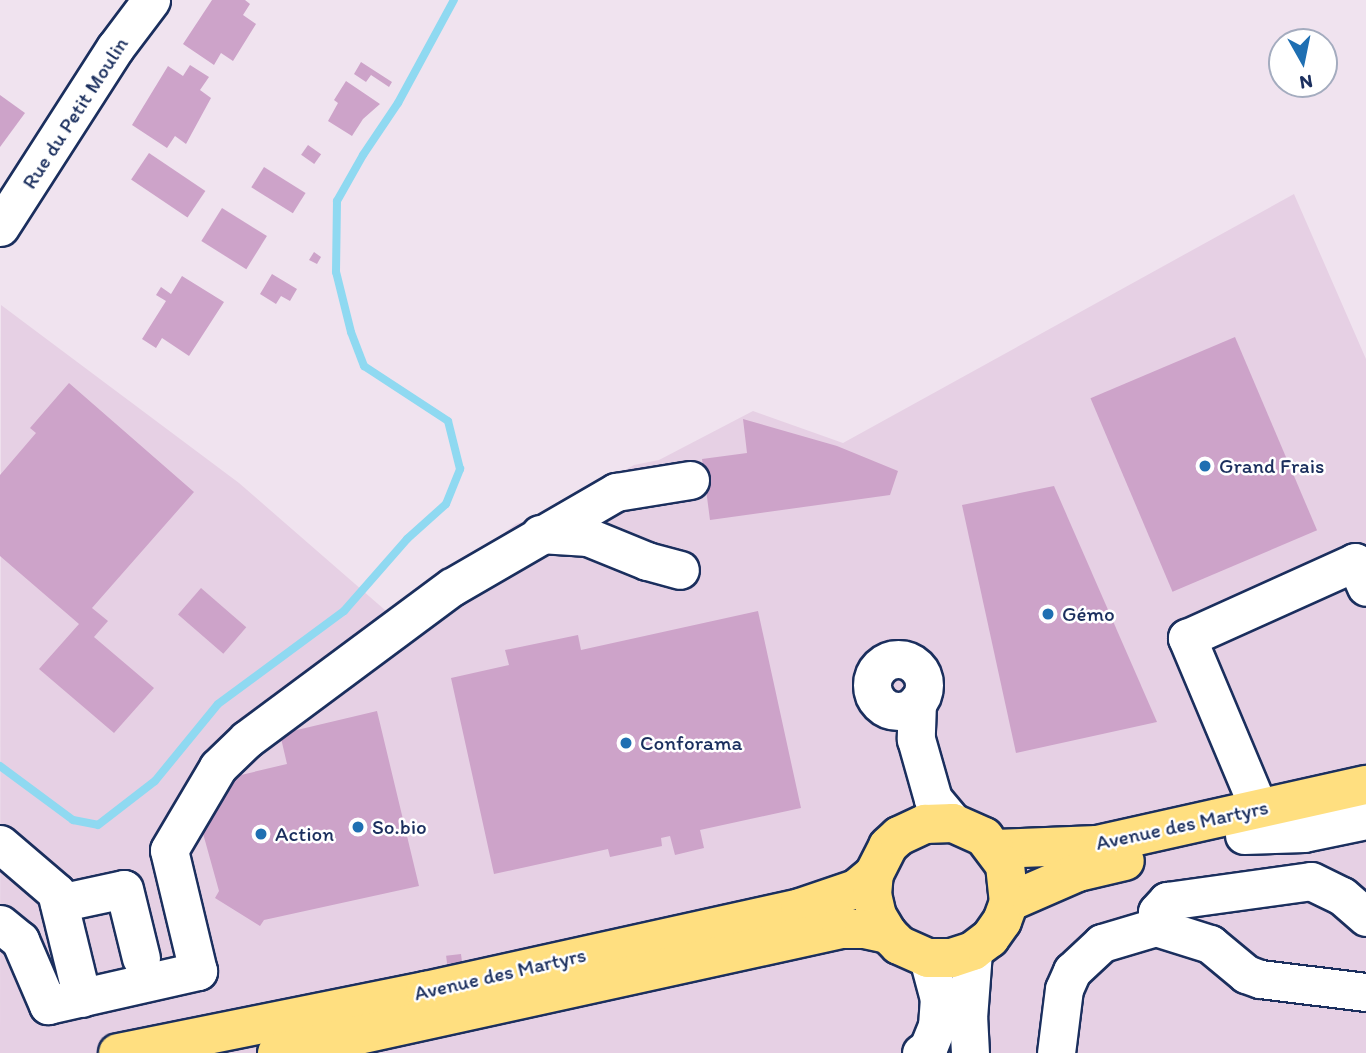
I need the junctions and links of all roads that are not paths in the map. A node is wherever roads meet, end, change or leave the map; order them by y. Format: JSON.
{"nodes":[{"id":1,"x":151,"y":0,"type":"edge"},
{"id":2,"x":0,"y":227,"type":"edge"},
{"id":3,"x":690,"y":481,"type":"dead end"},
{"id":4,"x":540,"y":534,"type":"junction"},
{"id":5,"x":680,"y":570,"type":"dead end"},
{"id":6,"x":1366,"y":587,"type":"edge"},
{"id":7,"x":1366,"y":785,"type":"edge"},
{"id":8,"x":1366,"y":807,"type":"edge"},
{"id":9,"x":1366,"y":820,"type":"edge"},
{"id":10,"x":1251,"y":822,"type":"junction"},
{"id":11,"x":953,"y":823,"type":"junction"},
{"id":12,"x":899,"y":836,"type":"junction"},
{"id":13,"x":0,"y":844,"type":"edge"},
{"id":14,"x":996,"y":849,"type":"junction"},
{"id":15,"x":874,"y":874,"type":"junction"},
{"id":16,"x":1009,"y":902,"type":"junction"},
{"id":17,"x":59,"y":903,"type":"junction"},
{"id":18,"x":1366,"y":916,"type":"edge"},
{"id":19,"x":0,"y":924,"type":"edge"},
{"id":20,"x":1156,"y":927,"type":"junction"},
{"id":21,"x":888,"y":934,"type":"junction"},
{"id":22,"x":973,"y":951,"type":"junction"},
{"id":23,"x":141,"y":958,"type":"dead end"},
{"id":24,"x":928,"y":958,"type":"junction"},
{"id":25,"x":426,"y":991,"type":"junction"},
{"id":26,"x":1366,"y":992,"type":"edge"},
{"id":27,"x":82,"y":998,"type":"junction"},
{"id":28,"x":335,"y":1047,"type":"edge"},
{"id":29,"x":282,"y":1052,"type":"edge"},
{"id":30,"x":118,"y":1053,"type":"edge"},
{"id":31,"x":921,"y":1053,"type":"edge"},
{"id":32,"x":970,"y":1053,"type":"edge"},
{"id":33,"x":1056,"y":1053,"type":"edge"}],
"edges":[{"from":1,"to":2,"type":"street","name":"Rue du Petit Moulin"},
{"from":3,"to":4,"type":"street"},
{"from":4,"to":5,"type":"street"},
{"from":4,"to":27,"type":"street"},
{"from":6,"to":10,"type":"street"},
{"from":7,"to":10,"type":"main road","name":"Avenue des Martyrs"},
{"from":8,"to":10,"type":"main road","name":"Avenue des Martyrs"},
{"from":9,"to":10,"type":"street"},
{"from":10,"to":14,"type":"main road","name":"Avenue des Martyrs"},
{"from":10,"to":16,"type":"main road","name":"Avenue des Martyrs"},
{"from":11,"to":12,"type":"main road"},
{"from":11,"to":12,"type":"street"},
{"from":11,"to":14,"type":"main road"},
{"from":12,"to":15,"type":"main road"},
{"from":13,"to":17,"type":"street"},
{"from":14,"to":16,"type":"main road"},
{"from":15,"to":21,"type":"main road"},
{"from":15,"to":25,"type":"main road","name":"Avenue des Martyrs"},
{"from":16,"to":22,"type":"main road"},
{"from":17,"to":23,"type":"street"},
{"from":17,"to":27,"type":"street"},
{"from":18,"to":20,"type":"street"},
{"from":19,"to":27,"type":"street"},
{"from":20,"to":26,"type":"street"},
{"from":20,"to":33,"type":"street"},
{"from":21,"to":24,"type":"main road"},
{"from":21,"to":28,"type":"main road","name":"Avenue des Martyrs"},
{"from":22,"to":24,"type":"main road"},
{"from":22,"to":32,"type":"street"},
{"from":24,"to":31,"type":"street"},
{"from":25,"to":28,"type":"street"},
{"from":25,"to":30,"type":"main road","name":"Avenue des Martyrs"},
{"from":28,"to":29,"type":"main road","name":"Avenue des Martyrs"}]}
